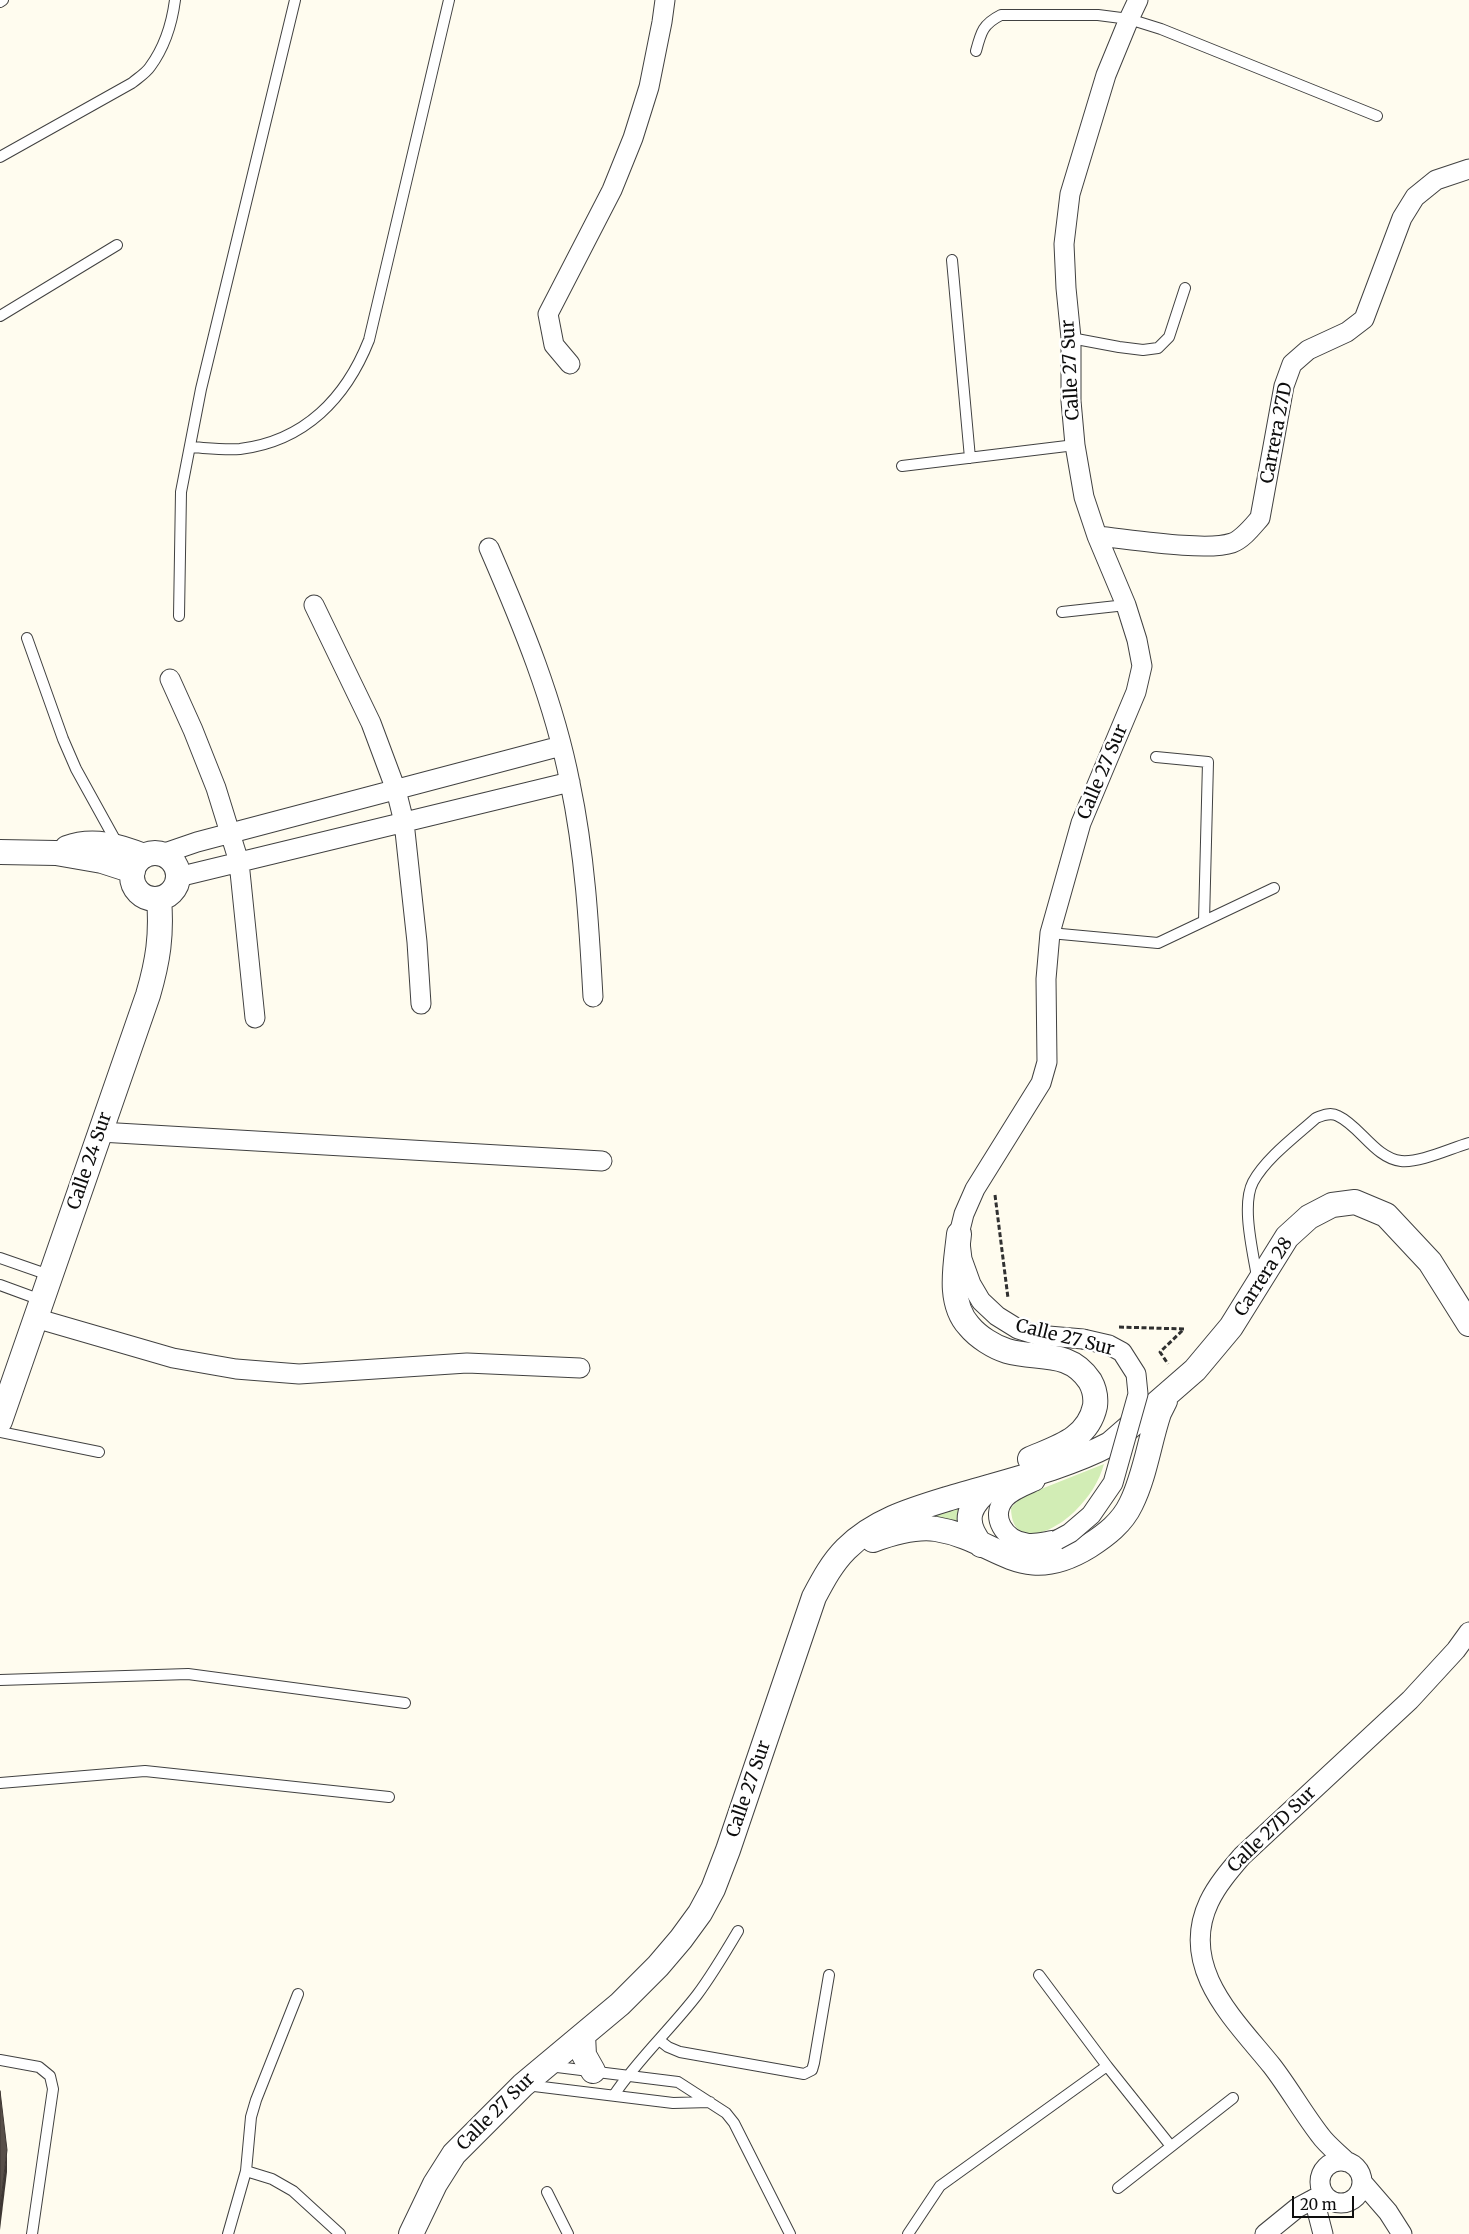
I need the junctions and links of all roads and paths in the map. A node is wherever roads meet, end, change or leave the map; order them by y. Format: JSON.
{"nodes":[{"id":1,"x":175,"y":0,"type":"edge"},
{"id":2,"x":295,"y":0,"type":"edge"},
{"id":3,"x":449,"y":0,"type":"edge"},
{"id":4,"x":665,"y":0,"type":"edge"},
{"id":5,"x":1138,"y":0,"type":"edge"},
{"id":6,"x":1129,"y":19,"type":"junction"},
{"id":7,"x":976,"y":51,"type":"dead end"},
{"id":8,"x":1377,"y":116,"type":"dead end"},
{"id":9,"x":0,"y":157,"type":"edge"},
{"id":10,"x":1469,"y":169,"type":"edge"},
{"id":11,"x":117,"y":245,"type":"dead end"},
{"id":12,"x":952,"y":260,"type":"dead end"},
{"id":13,"x":1185,"y":288,"type":"dead end"},
{"id":14,"x":0,"y":316,"type":"edge"},
{"id":15,"x":1070,"y":338,"type":"junction"},
{"id":16,"x":570,"y":364,"type":"dead end"},
{"id":17,"x":1075,"y":445,"type":"junction"},
{"id":18,"x":190,"y":447,"type":"junction"},
{"id":19,"x":970,"y":458,"type":"junction"},
{"id":20,"x":902,"y":466,"type":"dead end"},
{"id":21,"x":1097,"y":536,"type":"junction"},
{"id":22,"x":489,"y":548,"type":"dead end"},
{"id":23,"x":314,"y":605,"type":"dead end"},
{"id":24,"x":1126,"y":605,"type":"junction"},
{"id":25,"x":1062,"y":612,"type":"dead end"},
{"id":26,"x":179,"y":616,"type":"dead end"},
{"id":27,"x":27,"y":638,"type":"dead end"},
{"id":28,"x":170,"y":679,"type":"dead end"},
{"id":29,"x":561,"y":746,"type":"junction"},
{"id":30,"x":1156,"y":757,"type":"dead end"},
{"id":31,"x":570,"y":782,"type":"junction"},
{"id":32,"x":396,"y":790,"type":"junction"},
{"id":33,"x":404,"y":822,"type":"junction"},
{"id":34,"x":230,"y":833,"type":"junction"},
{"id":35,"x":118,"y":846,"type":"junction"},
{"id":36,"x":0,"y":852,"type":"edge"},
{"id":37,"x":56,"y":852,"type":"junction"},
{"id":38,"x":146,"y":860,"type":"junction"},
{"id":39,"x":239,"y":862,"type":"junction"},
{"id":40,"x":178,"y":877,"type":"junction"},
{"id":41,"x":1274,"y":888,"type":"dead end"},
{"id":42,"x":159,"y":899,"type":"junction"},
{"id":43,"x":1204,"y":921,"type":"junction"},
{"id":44,"x":1050,"y":932,"type":"junction"},
{"id":45,"x":592,"y":997,"type":"dead end"},
{"id":46,"x":421,"y":1004,"type":"dead end"},
{"id":47,"x":255,"y":1018,"type":"dead end"},
{"id":48,"x":100,"y":1132,"type":"junction"},
{"id":49,"x":1469,"y":1143,"type":"edge"},
{"id":50,"x":602,"y":1161,"type":"dead end"},
{"id":51,"x":994,"y":1187,"type":"dead end"},
{"id":52,"x":959,"y":1234,"type":"junction"},
{"id":53,"x":0,"y":1258,"type":"edge"},
{"id":54,"x":49,"y":1276,"type":"junction"},
{"id":55,"x":1258,"y":1282,"type":"junction"},
{"id":56,"x":0,"y":1285,"type":"edge"},
{"id":57,"x":1011,"y":1303,"type":"dead end"},
{"id":58,"x":38,"y":1309,"type":"junction"},
{"id":59,"x":1469,"y":1324,"type":"edge"},
{"id":60,"x":1159,"y":1328,"type":"dead end"},
{"id":61,"x":1168,"y":1365,"type":"dead end"},
{"id":62,"x":580,"y":1368,"type":"dead end"},
{"id":63,"x":1196,"y":1370,"type":"joint"},
{"id":64,"x":1168,"y":1396,"type":"junction"},
{"id":65,"x":0,"y":1421,"type":"edge"},
{"id":66,"x":0,"y":1432,"type":"edge"},
{"id":67,"x":99,"y":1452,"type":"dead end"},
{"id":68,"x":1088,"y":1454,"type":"junction"},
{"id":69,"x":993,"y":1485,"type":"junction"},
{"id":70,"x":907,"y":1511,"type":"junction"},
{"id":71,"x":1057,"y":1540,"type":"junction"},
{"id":72,"x":981,"y":1545,"type":"junction"},
{"id":73,"x":1012,"y":1559,"type":"junction"},
{"id":74,"x":835,"y":1562,"type":"junction"},
{"id":75,"x":1469,"y":1632,"type":"edge"},
{"id":76,"x":0,"y":1680,"type":"edge"},
{"id":77,"x":405,"y":1703,"type":"dead end"},
{"id":78,"x":0,"y":1782,"type":"edge"},
{"id":79,"x":389,"y":1797,"type":"dead end"},
{"id":80,"x":738,"y":1931,"type":"dead end"},
{"id":81,"x":829,"y":1974,"type":"dead end"},
{"id":82,"x":1039,"y":1975,"type":"dead end"},
{"id":83,"x":298,"y":1994,"type":"dead end"},
{"id":84,"x":583,"y":2035,"type":"junction"},
{"id":85,"x":659,"y":2040,"type":"junction"},
{"id":86,"x":0,"y":2060,"type":"edge"},
{"id":87,"x":544,"y":2066,"type":"junction"},
{"id":88,"x":1107,"y":2066,"type":"junction"},
{"id":89,"x":593,"y":2072,"type":"junction"},
{"id":90,"x":627,"y":2076,"type":"junction"},
{"id":91,"x":523,"y":2084,"type":"junction"},
{"id":92,"x":614,"y":2095,"type":"junction"},
{"id":93,"x":1232,"y":2098,"type":"dead end"},
{"id":94,"x":710,"y":2102,"type":"junction"},
{"id":95,"x":1320,"y":2136,"type":"junction"},
{"id":96,"x":1170,"y":2145,"type":"junction"},
{"id":97,"x":1347,"y":2162,"type":"junction"},
{"id":98,"x":1324,"y":2170,"type":"junction"},
{"id":99,"x":246,"y":2171,"type":"junction"},
{"id":100,"x":1118,"y":2188,"type":"dead end"},
{"id":101,"x":1359,"y":2190,"type":"junction"},
{"id":102,"x":547,"y":2192,"type":"dead end"},
{"id":103,"x":1318,"y":2197,"type":"junction"},
{"id":104,"x":32,"y":2234,"type":"edge"},
{"id":105,"x":228,"y":2234,"type":"edge"},
{"id":106,"x":340,"y":2234,"type":"edge"},
{"id":107,"x":411,"y":2234,"type":"edge"},
{"id":108,"x":568,"y":2234,"type":"edge"},
{"id":109,"x":790,"y":2234,"type":"edge"},
{"id":110,"x":908,"y":2234,"type":"edge"},
{"id":111,"x":1265,"y":2234,"type":"edge"},
{"id":112,"x":1324,"y":2234,"type":"edge"},
{"id":113,"x":1402,"y":2234,"type":"edge"}],
"edges":[{"from":1,"to":9,"type":"lane"},
{"from":2,"to":18,"type":"lane"},
{"from":3,"to":18,"type":"lane"},
{"from":4,"to":16,"type":"street"},
{"from":5,"to":6,"type":"street","name":"Calle 27 Sur"},
{"from":6,"to":7,"type":"lane"},
{"from":6,"to":8,"type":"lane"},
{"from":6,"to":15,"type":"street","name":"Calle 27 Sur"},
{"from":10,"to":21,"type":"street","name":"Carrera 27D"},
{"from":11,"to":14,"type":"lane"},
{"from":12,"to":19,"type":"lane"},
{"from":13,"to":15,"type":"lane"},
{"from":15,"to":17,"type":"street","name":"Calle 27 Sur"},
{"from":17,"to":19,"type":"lane"},
{"from":17,"to":21,"type":"street","name":"Calle 27 Sur"},
{"from":18,"to":26,"type":"lane"},
{"from":19,"to":20,"type":"lane"},
{"from":21,"to":24,"type":"street","name":"Calle 27 Sur"},
{"from":22,"to":29,"type":"street"},
{"from":23,"to":32,"type":"street"},
{"from":24,"to":25,"type":"lane"},
{"from":24,"to":44,"type":"street","name":"Calle 27 Sur"},
{"from":27,"to":35,"type":"lane"},
{"from":28,"to":34,"type":"street"},
{"from":29,"to":31,"type":"street"},
{"from":29,"to":32,"type":"street"},
{"from":30,"to":43,"type":"lane"},
{"from":31,"to":33,"type":"street"},
{"from":31,"to":45,"type":"street"},
{"from":32,"to":33,"type":"street"},
{"from":32,"to":34,"type":"street"},
{"from":33,"to":39,"type":"street"},
{"from":33,"to":46,"type":"street"},
{"from":34,"to":38,"type":"street"},
{"from":34,"to":39,"type":"street"},
{"from":35,"to":37,"type":"street"},
{"from":35,"to":38,"type":"street"},
{"from":36,"to":37,"type":"street"},
{"from":37,"to":38,"type":"street"},
{"from":38,"to":40,"type":"street"},
{"from":38,"to":42,"type":"street"},
{"from":39,"to":40,"type":"street"},
{"from":39,"to":47,"type":"street"},
{"from":40,"to":42,"type":"street"},
{"from":41,"to":43,"type":"lane"},
{"from":42,"to":48,"type":"street","name":"Calle 24 Sur"},
{"from":43,"to":44,"type":"lane"},
{"from":44,"to":52,"type":"street","name":"Calle 27 Sur"},
{"from":48,"to":50,"type":"street"},
{"from":48,"to":54,"type":"street","name":"Calle 24 Sur"},
{"from":49,"to":55,"type":"lane"},
{"from":51,"to":57,"type":"path"},
{"from":52,"to":70,"type":"street"},
{"from":52,"to":71,"type":"street","name":"Calle 27 Sur","bridge":true},
{"from":53,"to":54,"type":"lane"},
{"from":54,"to":58,"type":"street","name":"Calle 24 Sur"},
{"from":55,"to":59,"type":"street","name":"Carrera 28"},
{"from":55,"to":63,"type":"street","name":"Carrera 28"},
{"from":56,"to":58,"type":"lane"},
{"from":58,"to":62,"type":"street"},
{"from":58,"to":65,"type":"street","name":"Calle 24 Sur"},
{"from":60,"to":61,"type":"path"},
{"from":63,"to":64,"type":"street","name":"Calle 27 Sur"},
{"from":64,"to":68,"type":"street","name":"Calle 27 Sur"},
{"from":64,"to":73,"type":"street"},
{"from":66,"to":67,"type":"lane"},
{"from":68,"to":69,"type":"street","name":"Calle 27 Sur"},
{"from":68,"to":71,"type":"street"},
{"from":69,"to":70,"type":"street","name":"Calle 27 Sur"},
{"from":69,"to":72,"type":"street"},
{"from":70,"to":74,"type":"street","name":"Calle 27 Sur"},
{"from":71,"to":73,"type":"street","name":"Calle 27 Sur"},
{"from":72,"to":73,"type":"street"},
{"from":72,"to":74,"type":"street"},
{"from":74,"to":84,"type":"street","name":"Calle 27 Sur"},
{"from":75,"to":95,"type":"street","name":"Calle 27D Sur"},
{"from":76,"to":77,"type":"lane"},
{"from":78,"to":79,"type":"lane"},
{"from":80,"to":85,"type":"lane"},
{"from":81,"to":85,"type":"lane"},
{"from":82,"to":88,"type":"lane"},
{"from":83,"to":99,"type":"lane"},
{"from":84,"to":87,"type":"street","name":"Calle 27 Sur"},
{"from":84,"to":89,"type":"street"},
{"from":85,"to":90,"type":"lane"},
{"from":86,"to":104,"type":"lane"},
{"from":87,"to":89,"type":"lane"},
{"from":87,"to":91,"type":"street","name":"Calle 27 Sur"},
{"from":88,"to":96,"type":"lane"},
{"from":88,"to":110,"type":"lane"},
{"from":89,"to":90,"type":"lane"},
{"from":90,"to":92,"type":"lane"},
{"from":90,"to":94,"type":"lane"},
{"from":91,"to":92,"type":"lane"},
{"from":91,"to":107,"type":"street","name":"Calle 27 Sur"},
{"from":92,"to":94,"type":"lane"},
{"from":93,"to":96,"type":"lane"},
{"from":94,"to":109,"type":"lane"},
{"from":95,"to":97,"type":"street","name":"Calle 27D Sur"},
{"from":95,"to":98,"type":"street","name":"Calle 27D Sur"},
{"from":96,"to":100,"type":"lane"},
{"from":97,"to":98,"type":"street"},
{"from":97,"to":101,"type":"street"},
{"from":98,"to":103,"type":"street"},
{"from":99,"to":105,"type":"lane"},
{"from":99,"to":106,"type":"lane"},
{"from":101,"to":103,"type":"street"},
{"from":101,"to":113,"type":"street"},
{"from":102,"to":108,"type":"lane"},
{"from":103,"to":111,"type":"street"},
{"from":103,"to":112,"type":"street"}]}
